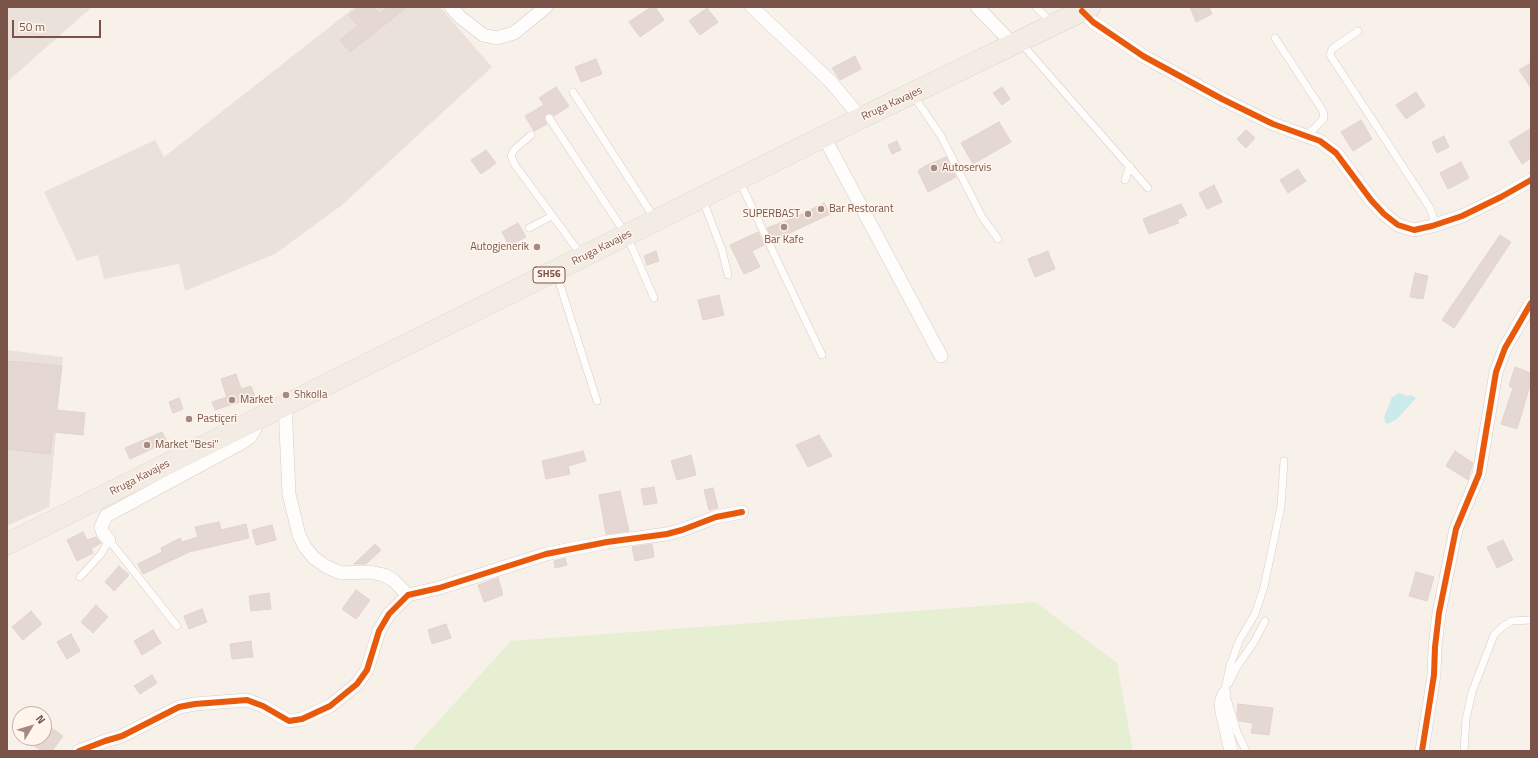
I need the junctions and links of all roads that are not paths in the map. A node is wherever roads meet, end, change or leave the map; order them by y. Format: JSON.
{"nodes":[{"id":1,"x":451,"y":7,"type":"edge"},
{"id":2,"x":546,"y":7,"type":"edge"},
{"id":3,"x":752,"y":7,"type":"edge"},
{"id":4,"x":977,"y":7,"type":"edge"},
{"id":5,"x":1036,"y":7,"type":"edge"},
{"id":6,"x":1086,"y":9,"type":"edge"},
{"id":7,"x":1054,"y":25,"type":"junction"},
{"id":8,"x":1358,"y":31,"type":"dead end"},
{"id":9,"x":1275,"y":38,"type":"dead end"},
{"id":10,"x":1016,"y":43,"type":"junction"},
{"id":11,"x":574,"y":92,"type":"dead end"},
{"id":12,"x":912,"y":94,"type":"junction"},
{"id":13,"x":549,"y":118,"type":"dead end"},
{"id":14,"x":861,"y":118,"type":"junction"},
{"id":15,"x":531,"y":135,"type":"dead end"},
{"id":16,"x":1307,"y":136,"type":"junction"},
{"id":17,"x":824,"y":137,"type":"junction"},
{"id":18,"x":1130,"y":166,"type":"junction"},
{"id":19,"x":739,"y":179,"type":"junction"},
{"id":20,"x":1125,"y":180,"type":"dead end"},
{"id":21,"x":1530,"y":180,"type":"edge"},
{"id":22,"x":1148,"y":188,"type":"dead end"},
{"id":23,"x":702,"y":198,"type":"junction"},
{"id":24,"x":552,"y":216,"type":"junction"},
{"id":25,"x":656,"y":221,"type":"junction"},
{"id":26,"x":1432,"y":226,"type":"junction"},
{"id":27,"x":529,"y":228,"type":"dead end"},
{"id":28,"x":627,"y":236,"type":"junction"},
{"id":29,"x":998,"y":239,"type":"dead end"},
{"id":30,"x":584,"y":258,"type":"junction"},
{"id":31,"x":556,"y":272,"type":"junction"},
{"id":32,"x":728,"y":275,"type":"dead end"},
{"id":33,"x":654,"y":298,"type":"dead end"},
{"id":34,"x":1531,"y":303,"type":"edge"},
{"id":35,"x":822,"y":355,"type":"dead end"},
{"id":36,"x":941,"y":356,"type":"dead end"},
{"id":37,"x":597,"y":401,"type":"dead end"},
{"id":38,"x":285,"y":405,"type":"junction"},
{"id":39,"x":257,"y":419,"type":"junction"},
{"id":40,"x":1284,"y":461,"type":"dead end"},
{"id":41,"x":742,"y":512,"type":"dead end"},
{"id":42,"x":109,"y":540,"type":"junction"},
{"id":43,"x":7,"y":544,"type":"edge"},
{"id":44,"x":80,"y":577,"type":"dead end"},
{"id":45,"x":408,"y":595,"type":"junction"},
{"id":46,"x":1531,"y":620,"type":"edge"},
{"id":47,"x":1265,"y":621,"type":"dead end"},
{"id":48,"x":177,"y":626,"type":"dead end"},
{"id":49,"x":1224,"y":694,"type":"junction"},
{"id":50,"x":79,"y":751,"type":"edge"},
{"id":51,"x":1231,"y":751,"type":"edge"},
{"id":52,"x":1246,"y":751,"type":"edge"},
{"id":53,"x":1422,"y":751,"type":"edge"},
{"id":54,"x":1464,"y":751,"type":"edge"}],
"edges":[{"from":1,"to":2,"type":"street"},
{"from":3,"to":14,"type":"street"},
{"from":4,"to":10,"type":"street"},
{"from":5,"to":7,"type":"lane"},
{"from":6,"to":7,"type":"main road","name":"Rruga Kavajes","number":"SH56"},
{"from":6,"to":16,"type":"street"},
{"from":7,"to":10,"type":"main road","name":"Rruga Kavajes","number":"SH56"},
{"from":8,"to":26,"type":"lane"},
{"from":9,"to":16,"type":"lane"},
{"from":10,"to":12,"type":"main road","name":"Rruga Kavajes","number":"SH56"},
{"from":10,"to":18,"type":"lane"},
{"from":11,"to":25,"type":"lane"},
{"from":12,"to":14,"type":"main road","name":"Rruga Kavajes","number":"SH56"},
{"from":12,"to":29,"type":"lane"},
{"from":13,"to":28,"type":"lane"},
{"from":14,"to":17,"type":"main road","name":"Rruga Kavajes","number":"SH56"},
{"from":15,"to":24,"type":"lane"},
{"from":16,"to":26,"type":"street"},
{"from":17,"to":19,"type":"main road","name":"Rruga Kavajes","number":"SH56"},
{"from":17,"to":36,"type":"street"},
{"from":18,"to":20,"type":"lane"},
{"from":18,"to":22,"type":"lane"},
{"from":19,"to":23,"type":"main road","name":"Rruga Kavajes","number":"SH56"},
{"from":19,"to":35,"type":"lane"},
{"from":21,"to":26,"type":"street"},
{"from":23,"to":25,"type":"main road","name":"Rruga Kavajes","number":"SH56"},
{"from":23,"to":32,"type":"lane"},
{"from":24,"to":27,"type":"lane"},
{"from":24,"to":30,"type":"lane"},
{"from":25,"to":28,"type":"main road","name":"Rruga Kavajes","number":"SH56"},
{"from":28,"to":30,"type":"main road","name":"Rruga Kavajes","number":"SH56"},
{"from":28,"to":33,"type":"lane"},
{"from":30,"to":31,"type":"main road","name":"Rruga Kavajes","number":"SH56"},
{"from":31,"to":37,"type":"lane"},
{"from":31,"to":38,"type":"main road","name":"Rruga Kavajes","number":"SH56"},
{"from":34,"to":53,"type":"street"},
{"from":38,"to":39,"type":"main road","name":"Rruga Kavajes","number":"SH56"},
{"from":38,"to":45,"type":"street"},
{"from":39,"to":42,"type":"street"},
{"from":39,"to":43,"type":"main road","name":"Rruga Kavajes","number":"SH56"},
{"from":40,"to":49,"type":"lane"},
{"from":41,"to":45,"type":"street"},
{"from":42,"to":44,"type":"lane"},
{"from":42,"to":48,"type":"lane"},
{"from":45,"to":50,"type":"street"},
{"from":46,"to":54,"type":"lane"},
{"from":47,"to":49,"type":"lane"},
{"from":49,"to":51,"type":"street"},
{"from":49,"to":52,"type":"lane"}]}
